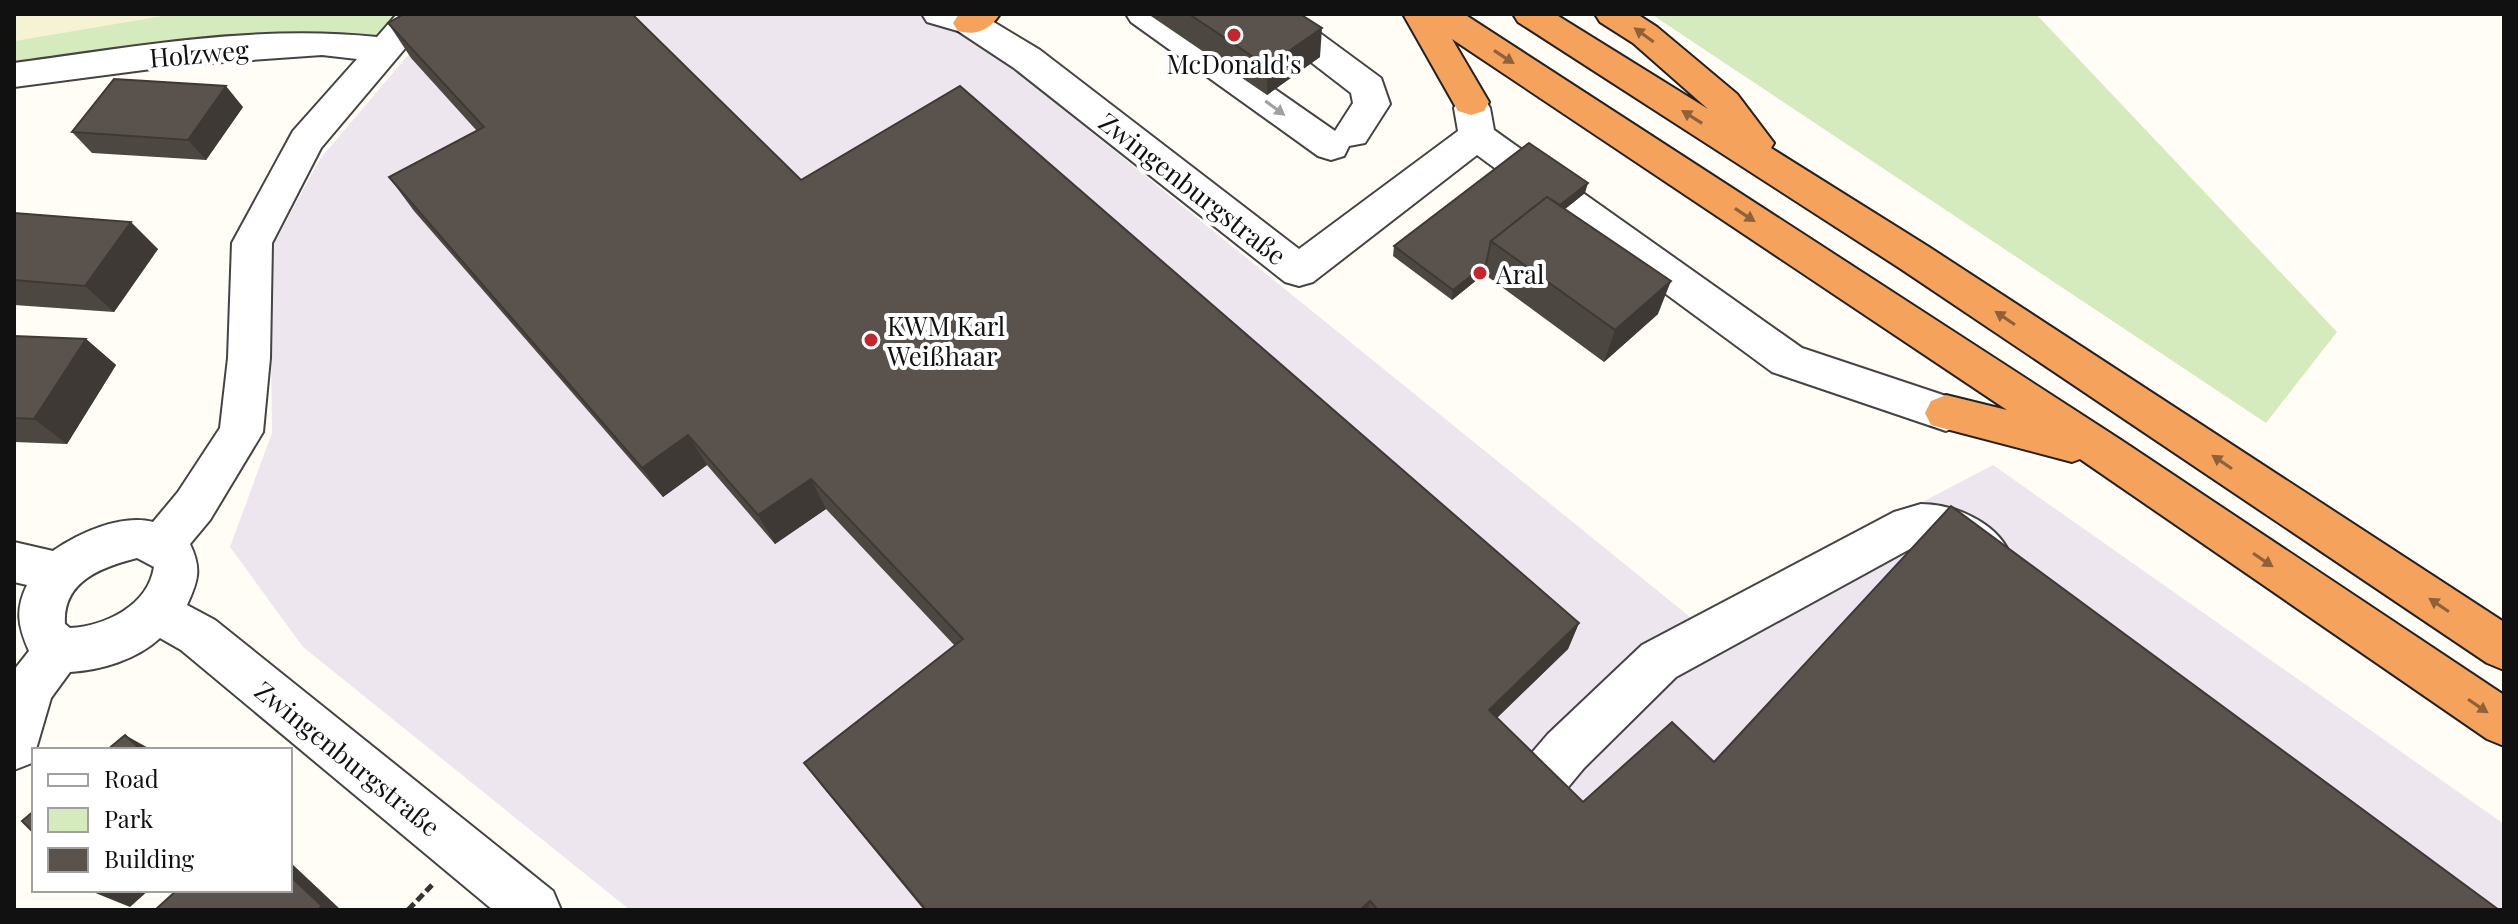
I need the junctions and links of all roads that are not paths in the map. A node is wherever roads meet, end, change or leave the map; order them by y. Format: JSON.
{"nodes":[{"id":1,"x":417,"y":14,"type":"edge"},
{"id":2,"x":1143,"y":14,"type":"edge"},
{"id":3,"x":1271,"y":14,"type":"edge"},
{"id":4,"x":1420,"y":14,"type":"edge"},
{"id":5,"x":1439,"y":14,"type":"edge"},
{"id":6,"x":1530,"y":14,"type":"edge"},
{"id":7,"x":1612,"y":14,"type":"edge"},
{"id":8,"x":964,"y":17,"type":"edge"},
{"id":9,"x":385,"y":50,"type":"junction"},
{"id":10,"x":14,"y":75,"type":"edge"},
{"id":11,"x":1474,"y":119,"type":"junction"},
{"id":12,"x":1776,"y":170,"type":"junction"},
{"id":13,"x":1946,"y":413,"type":"joint"},
{"id":14,"x":2106,"y":453,"type":"junction"},
{"id":15,"x":162,"y":545,"type":"junction"},
{"id":16,"x":14,"y":562,"type":"edge"},
{"id":17,"x":59,"y":573,"type":"junction"},
{"id":18,"x":2023,"y":578,"type":"edge"},
{"id":19,"x":157,"y":613,"type":"junction"},
{"id":20,"x":60,"y":647,"type":"junction"},
{"id":21,"x":2504,"y":648,"type":"edge"},
{"id":22,"x":2504,"y":723,"type":"edge"},
{"id":23,"x":14,"y":746,"type":"edge"},
{"id":24,"x":1484,"y":849,"type":"edge"},
{"id":25,"x":534,"y":910,"type":"edge"}],
"edges":[{"from":1,"to":9,"type":"street"},
{"from":2,"to":3,"type":"street","one_way":true},
{"from":4,"to":11,"type":"highway"},
{"from":5,"to":14,"type":"highway","one_way":true},
{"from":12,"to":6,"type":"highway","one_way":true},
{"from":12,"to":7,"type":"highway","one_way":true},
{"from":8,"to":11,"type":"street","name":"Zwingenburgstraße"},
{"from":9,"to":10,"type":"street","name":"Holzweg"},
{"from":9,"to":15,"type":"street"},
{"from":11,"to":13,"type":"street"},
{"from":21,"to":12,"type":"highway","one_way":true},
{"from":13,"to":14,"type":"highway"},
{"from":14,"to":22,"type":"highway","one_way":true},
{"from":15,"to":17,"type":"street"},
{"from":15,"to":19,"type":"street"},
{"from":16,"to":17,"type":"street"},
{"from":17,"to":20,"type":"street"},
{"from":18,"to":24,"type":"street"},
{"from":19,"to":20,"type":"street"},
{"from":19,"to":25,"type":"street","name":"Zwingenburgstraße"},
{"from":20,"to":23,"type":"street"}]}
